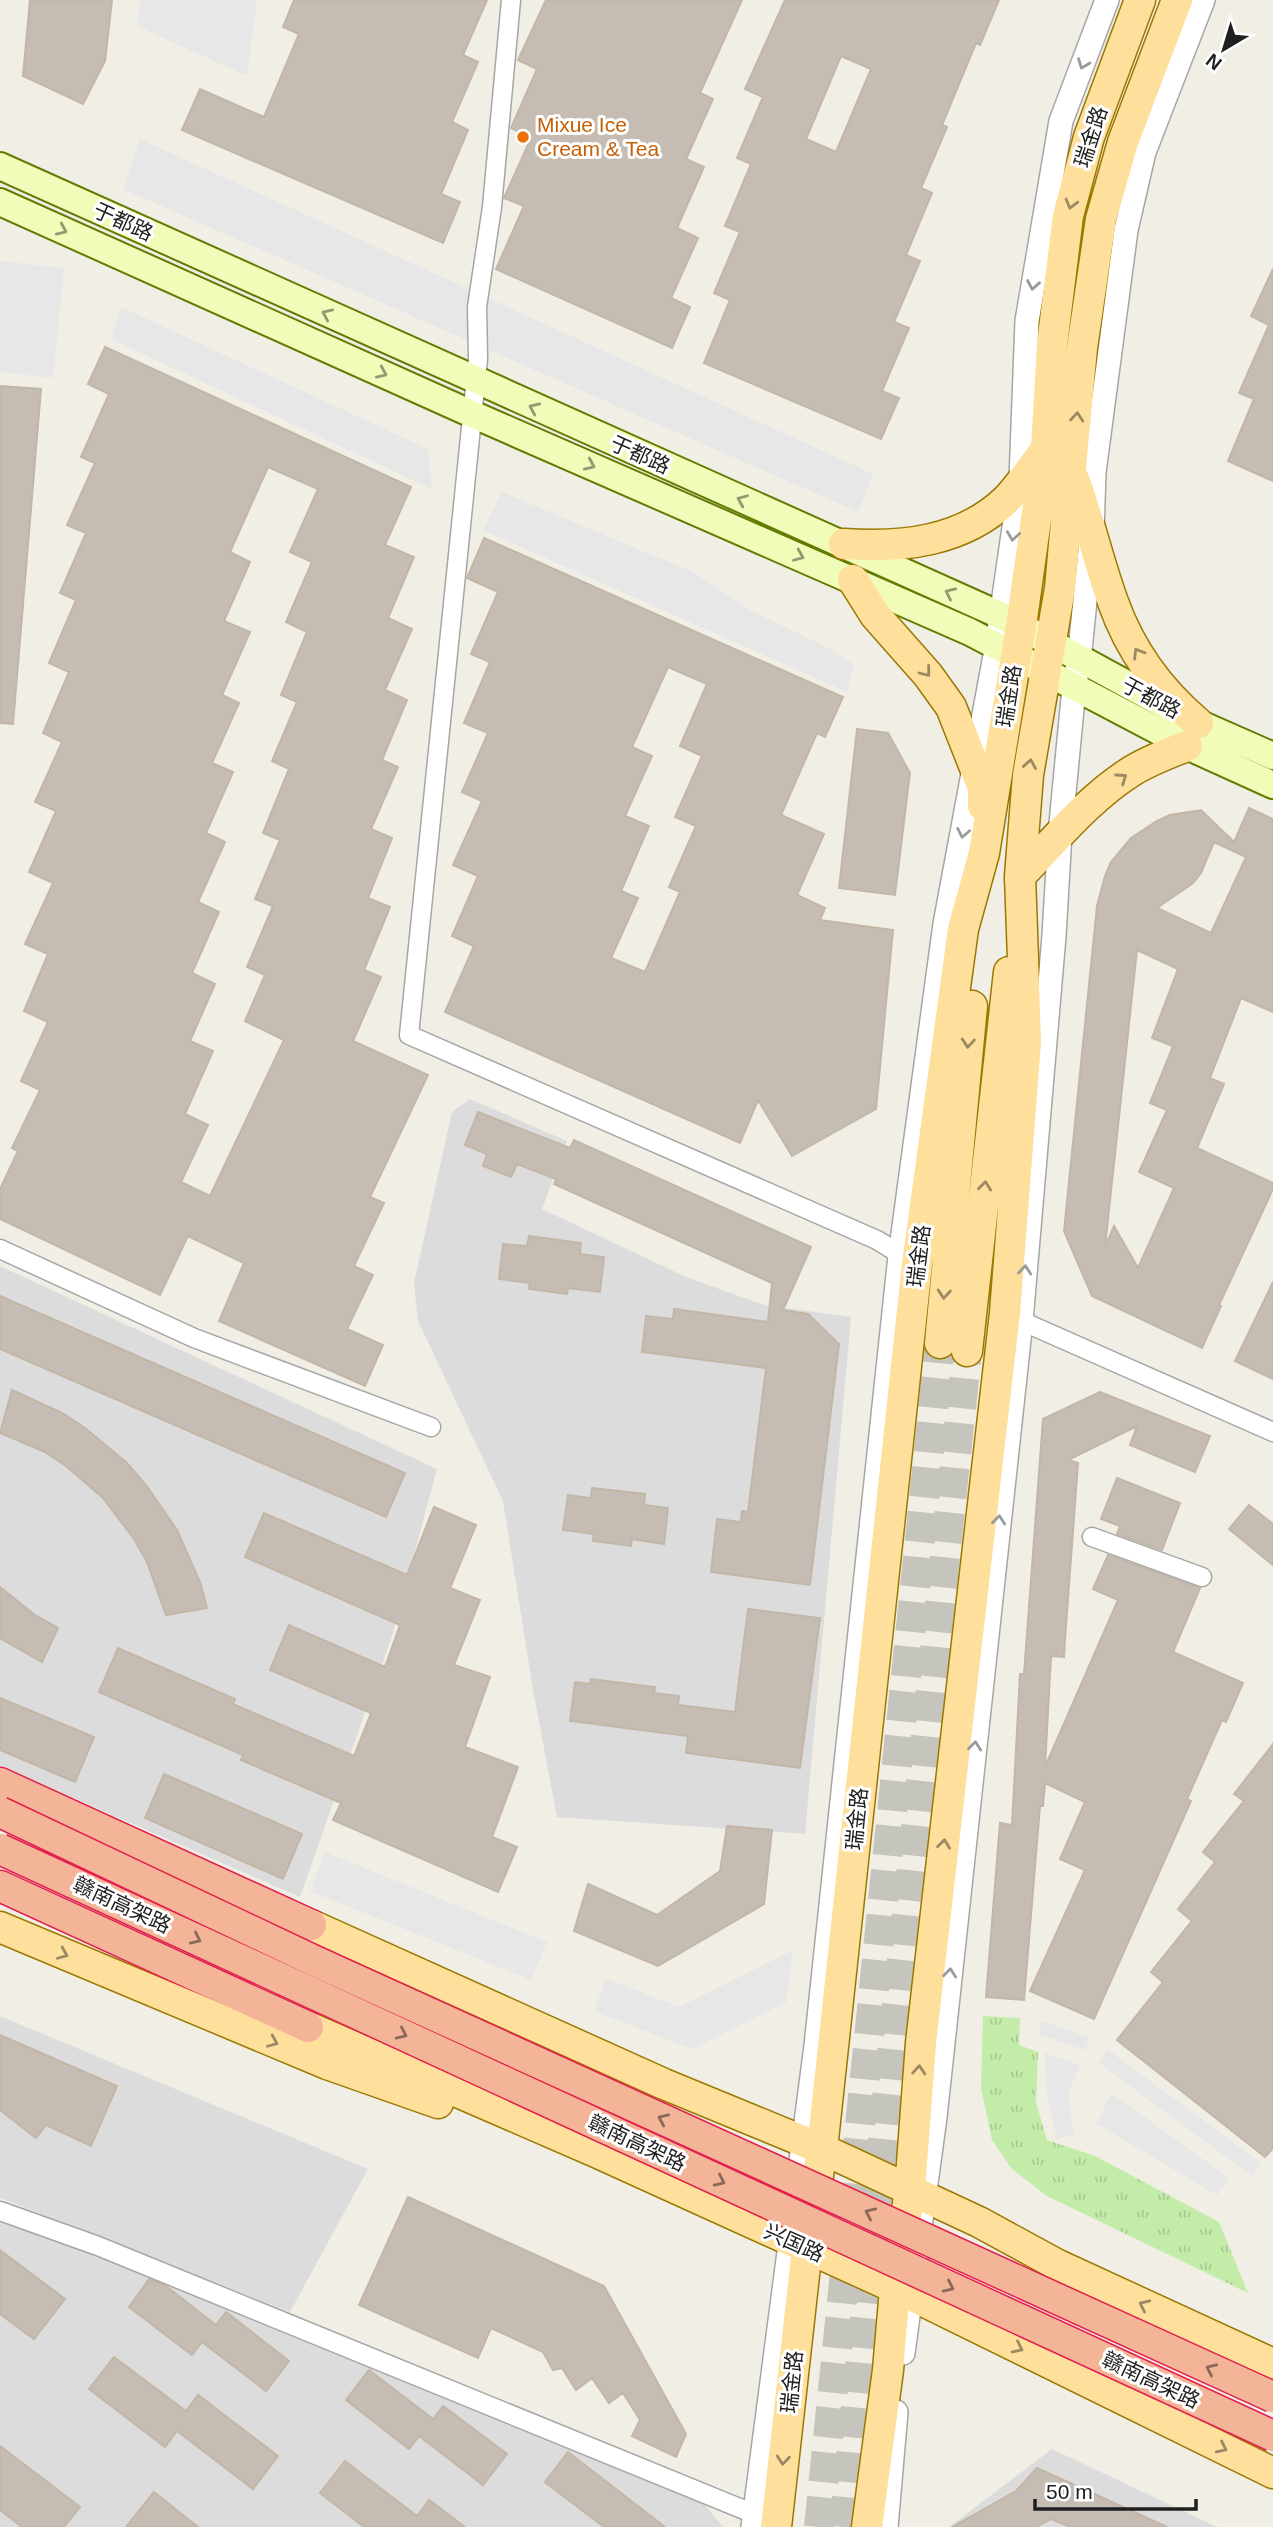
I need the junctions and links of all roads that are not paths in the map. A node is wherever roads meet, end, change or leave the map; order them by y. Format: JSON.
{"nodes":[{"id":1,"x":511,"y":0,"type":"edge"},
{"id":2,"x":1107,"y":0,"type":"edge"},
{"id":3,"x":1140,"y":0,"type":"edge"},
{"id":4,"x":1177,"y":0,"type":"edge"},
{"id":5,"x":1203,"y":0,"type":"edge"},
{"id":6,"x":0,"y":166,"type":"edge"},
{"id":7,"x":0,"y":202,"type":"edge"},
{"id":8,"x":476,"y":382,"type":"junction"},
{"id":9,"x":472,"y":414,"type":"junction"},
{"id":10,"x":1046,"y":448,"type":"junction"},
{"id":11,"x":1072,"y":472,"type":"junction"},
{"id":12,"x":1021,"y":479,"type":"junction"},
{"id":13,"x":1092,"y":531,"type":"junction"},
{"id":14,"x":844,"y":544,"type":"junction"},
{"id":15,"x":853,"y":580,"type":"junction"},
{"id":16,"x":1009,"y":636,"type":"junction"},
{"id":17,"x":1050,"y":643,"type":"junction"},
{"id":18,"x":1079,"y":660,"type":"junction"},
{"id":19,"x":1045,"y":672,"type":"junction"},
{"id":20,"x":1074,"y":688,"type":"junction"},
{"id":21,"x":1193,"y":735,"type":"junction"},
{"id":22,"x":1273,"y":756,"type":"edge"},
{"id":23,"x":976,"y":766,"type":"junction"},
{"id":24,"x":1273,"y":785,"type":"edge"},
{"id":25,"x":1060,"y":834,"type":"junction"},
{"id":26,"x":984,"y":853,"type":"junction"},
{"id":27,"x":1020,"y":876,"type":"junction"},
{"id":28,"x":0,"y":1250,"type":"edge"},
{"id":29,"x":909,"y":1260,"type":"junction"},
{"id":30,"x":1013,"y":1317,"type":"junction"},
{"id":31,"x":431,"y":1427,"type":"dead end"},
{"id":32,"x":1273,"y":1432,"type":"edge"},
{"id":33,"x":1092,"y":1537,"type":"dead end"},
{"id":34,"x":1202,"y":1577,"type":"dead end"},
{"id":35,"x":0,"y":1783,"type":"edge"},
{"id":36,"x":0,"y":1796,"type":"edge"},
{"id":37,"x":0,"y":1812,"type":"edge"},
{"id":38,"x":0,"y":1849,"type":"edge"},
{"id":39,"x":0,"y":1886,"type":"edge"},
{"id":40,"x":311,"y":1925,"type":"joint"},
{"id":41,"x":0,"y":1927,"type":"edge"},
{"id":42,"x":308,"y":2028,"type":"joint"},
{"id":43,"x":586,"y":2049,"type":"junction"},
{"id":44,"x":813,"y":2145,"type":"junction"},
{"id":45,"x":662,"y":2182,"type":"junction"},
{"id":46,"x":918,"y":2193,"type":"junction"},
{"id":47,"x":0,"y":2211,"type":"edge"},
{"id":48,"x":799,"y":2244,"type":"junction"},
{"id":49,"x":903,"y":2292,"type":"junction"},
{"id":50,"x":1273,"y":2364,"type":"edge"},
{"id":51,"x":1273,"y":2397,"type":"edge"},
{"id":52,"x":1273,"y":2436,"type":"edge"},
{"id":53,"x":1273,"y":2473,"type":"edge"},
{"id":54,"x":765,"y":2523,"type":"edge"},
{"id":55,"x":867,"y":2527,"type":"edge"},
{"id":56,"x":886,"y":2527,"type":"edge"}],
"edges":[{"from":1,"to":8,"type":"street"},
{"from":2,"to":12,"type":"street","one_way":true},
{"from":3,"to":10,"type":"main road","name":"瑞金路","one_way":true},
{"from":11,"to":4,"type":"main road","name":"瑞金路","one_way":true},
{"from":5,"to":13,"type":"street"},
{"from":8,"to":6,"type":"main road","name":"于都路","one_way":true},
{"from":7,"to":9,"type":"main road","name":"于都路","one_way":true},
{"from":8,"to":9,"type":"street"},
{"from":14,"to":8,"type":"main road","name":"于都路","one_way":true},
{"from":9,"to":15,"type":"main road","name":"于都路","one_way":true},
{"from":9,"to":29,"type":"street"},
{"from":10,"to":12,"type":"main road"},
{"from":10,"to":16,"type":"main road","name":"瑞金路"},
{"from":11,"to":13,"type":"main road"},
{"from":11,"to":17,"type":"main road","name":"瑞金路"},
{"from":12,"to":14,"type":"main road"},
{"from":12,"to":16,"type":"street","one_way":true},
{"from":13,"to":18,"type":"street"},
{"from":21,"to":13,"type":"main road","one_way":true},
{"from":16,"to":14,"type":"main road","name":"于都路","one_way":true},
{"from":15,"to":16,"type":"main road","name":"于都路"},
{"from":15,"to":23,"type":"main road","one_way":true},
{"from":16,"to":17,"type":"main road","name":"于都路"},
{"from":16,"to":19,"type":"main road","name":"于都路"},
{"from":16,"to":23,"type":"street"},
{"from":16,"to":26,"type":"main road","name":"瑞金路"},
{"from":17,"to":18,"type":"main road","name":"于都路"},
{"from":17,"to":19,"type":"main road","name":"瑞金路"},
{"from":18,"to":20,"type":"street"},
{"from":18,"to":21,"type":"main road","name":"于都路"},
{"from":19,"to":20,"type":"main road","name":"于都路"},
{"from":27,"to":19,"type":"main road","name":"瑞金路","one_way":true},
{"from":20,"to":21,"type":"main road","name":"于都路"},
{"from":20,"to":25,"type":"street"},
{"from":21,"to":22,"type":"main road","name":"于都路"},
{"from":21,"to":24,"type":"main road","name":"于都路"},
{"from":25,"to":21,"type":"main road","one_way":true},
{"from":23,"to":26,"type":"main road"},
{"from":23,"to":29,"type":"street","one_way":true},
{"from":25,"to":27,"type":"main road"},
{"from":30,"to":25,"type":"street","one_way":true},
{"from":26,"to":27,"type":"main road","one_way":true},
{"from":26,"to":29,"type":"main road","name":"瑞金路"},
{"from":27,"to":30,"type":"main road","name":"瑞金路"},
{"from":28,"to":31,"type":"street"},
{"from":29,"to":44,"type":"main road","name":"瑞金路"},
{"from":30,"to":32,"type":"street"},
{"from":46,"to":30,"type":"main road","name":"瑞金路","one_way":true},
{"from":33,"to":34,"type":"street"},
{"from":35,"to":40,"type":"highway"},
{"from":36,"to":43,"type":"main road"},
{"from":51,"to":37,"type":"highway","name":"赣南高架路","one_way":true,"bridge":true},
{"from":38,"to":52,"type":"highway","name":"赣南高架路","one_way":true,"bridge":true},
{"from":39,"to":42,"type":"highway"},
{"from":40,"to":43,"type":"main road"},
{"from":41,"to":45,"type":"main road","one_way":true},
{"from":42,"to":45,"type":"main road","name":"兴国路"},
{"from":43,"to":44,"type":"main road"},
{"from":44,"to":46,"type":"main road"},
{"from":44,"to":48,"type":"main road","name":"瑞金路"},
{"from":45,"to":48,"type":"main road","name":"兴国路"},
{"from":46,"to":49,"type":"main road","name":"瑞金路"},
{"from":50,"to":46,"type":"main road","one_way":true},
{"from":47,"to":54,"type":"street"},
{"from":48,"to":49,"type":"main road","name":"兴国路"},
{"from":48,"to":54,"type":"main road","name":"瑞金路","one_way":true},
{"from":49,"to":53,"type":"main road","name":"兴国路","one_way":true},
{"from":49,"to":55,"type":"main road","name":"瑞金路"},
{"from":49,"to":56,"type":"street"}]}
